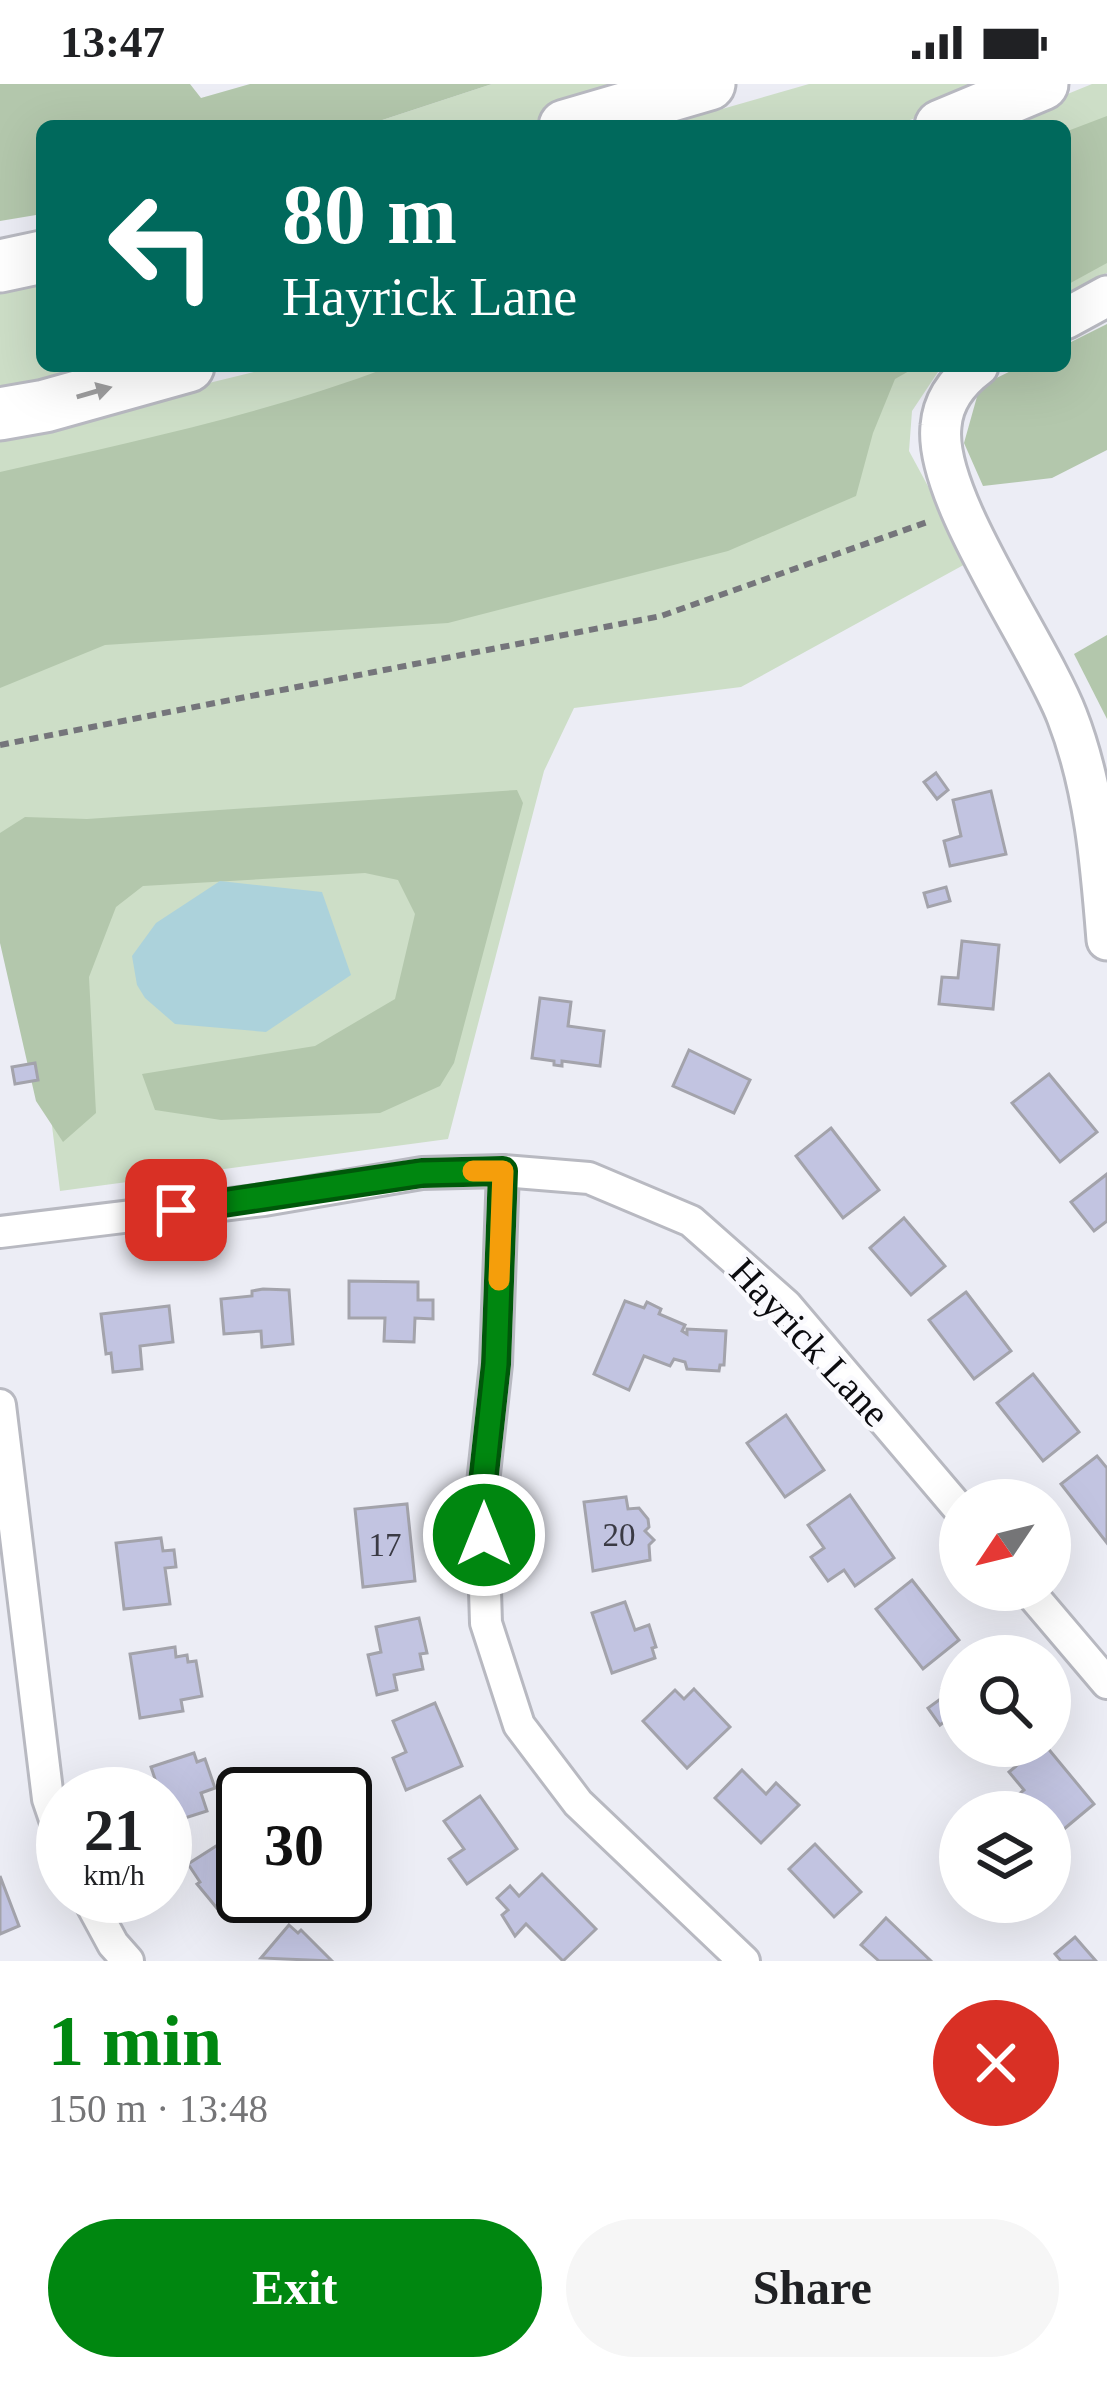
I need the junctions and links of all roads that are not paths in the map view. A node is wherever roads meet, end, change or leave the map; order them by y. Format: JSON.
{"nodes":[{"id":1,"x":710,"y":84,"type":"edge"},
{"id":2,"x":1042,"y":84,"type":"edge"},
{"id":3,"x":586,"y":120,"type":"edge"},
{"id":4,"x":955,"y":120,"type":"edge"},
{"id":5,"x":36,"y":258,"type":"edge"},
{"id":6,"x":0,"y":266,"type":"edge"},
{"id":7,"x":1107,"y":296,"type":"edge"},
{"id":8,"x":1071,"y":316,"type":"edge"},
{"id":9,"x":167,"y":372,"type":"edge"},
{"id":10,"x":972,"y":372,"type":"edge"},
{"id":11,"x":0,"y":414,"type":"edge"},
{"id":12,"x":1104,"y":860,"type":"edge"},
{"id":13,"x":1107,"y":940,"type":"edge"},
{"id":14,"x":503,"y":1171,"type":"junction"},
{"id":15,"x":0,"y":1232,"type":"edge"},
{"id":16,"x":0,"y":1405,"type":"edge"},
{"id":17,"x":939,"y":1485,"type":"edge"},
{"id":18,"x":1046,"y":1611,"type":"edge"},
{"id":19,"x":1107,"y":1683,"type":"edge"},
{"id":20,"x":44,"y":1767,"type":"edge"},
{"id":21,"x":102,"y":1923,"type":"edge"},
{"id":22,"x":128,"y":1961,"type":"edge"},
{"id":23,"x":744,"y":1961,"type":"edge"}],
"edges":[{"from":1,"to":3,"type":"highway"},
{"from":2,"to":4,"type":"highway"},
{"from":5,"to":6,"type":"highway"},
{"from":7,"to":8,"type":"street"},
{"from":11,"to":9,"type":"highway","one_way":true},
{"from":10,"to":12,"type":"street"},
{"from":12,"to":13,"type":"street"},
{"from":14,"to":15,"type":"street","name":"Hayrick Lane"},
{"from":14,"to":17,"type":"street","name":"Hayrick Lane"},
{"from":14,"to":23,"type":"street"},
{"from":16,"to":20,"type":"street"},
{"from":18,"to":19,"type":"street"},
{"from":21,"to":22,"type":"street"}]}
